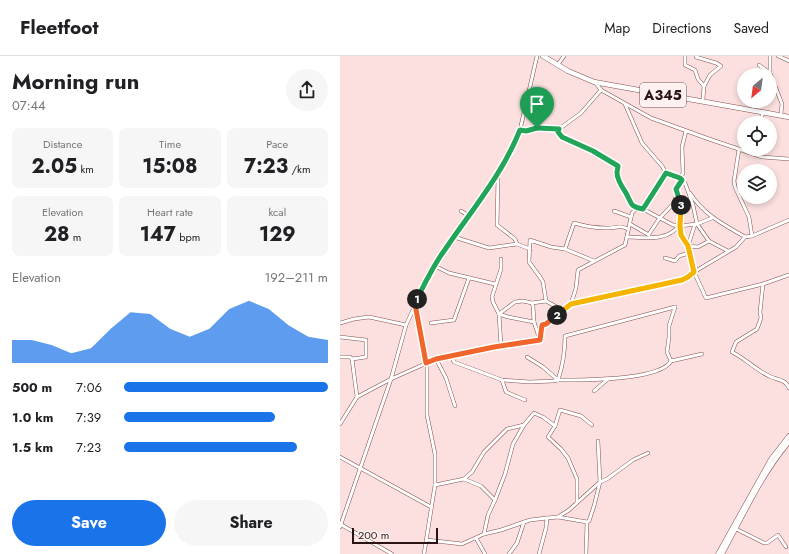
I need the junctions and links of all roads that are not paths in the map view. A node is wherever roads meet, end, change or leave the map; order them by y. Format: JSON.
{"nodes":[{"id":1,"x":537,"y":56,"type":"edge"},
{"id":2,"x":543,"y":56,"type":"edge"},
{"id":3,"x":548,"y":56,"type":"edge"},
{"id":4,"x":564,"y":56,"type":"edge"},
{"id":5,"x":685,"y":56,"type":"edge"},
{"id":6,"x":770,"y":56,"type":"edge"},
{"id":7,"x":778,"y":56,"type":"edge"},
{"id":8,"x":696,"y":57,"type":"dead end"},
{"id":9,"x":789,"y":61,"type":"edge"},
{"id":10,"x":559,"y":63,"type":"junction"},
{"id":11,"x":759,"y":65,"type":"dead end"},
{"id":12,"x":763,"y":68,"type":"edge"},
{"id":13,"x":770,"y":68,"type":"edge"},
{"id":14,"x":594,"y":82,"type":"junction"},
{"id":15,"x":704,"y":86,"type":"junction"},
{"id":16,"x":601,"y":90,"type":"junction"},
{"id":17,"x":777,"y":91,"type":"edge"},
{"id":18,"x":703,"y":99,"type":"junction"},
{"id":19,"x":625,"y":104,"type":"junction"},
{"id":20,"x":763,"y":112,"type":"junction"},
{"id":21,"x":781,"y":113,"type":"junction"},
{"id":22,"x":762,"y":116,"type":"edge"},
{"id":23,"x":789,"y":116,"type":"edge"},
{"id":24,"x":559,"y":129,"type":"junction"},
{"id":25,"x":520,"y":130,"type":"junction"},
{"id":26,"x":686,"y":131,"type":"junction"},
{"id":27,"x":737,"y":149,"type":"edge"},
{"id":28,"x":738,"y":156,"type":"edge"},
{"id":29,"x":760,"y":156,"type":"edge"},
{"id":30,"x":789,"y":159,"type":"edge"},
{"id":31,"x":666,"y":173,"type":"junction"},
{"id":32,"x":498,"y":175,"type":"junction"},
{"id":33,"x":681,"y":179,"type":"junction"},
{"id":34,"x":674,"y":185,"type":"dead end"},
{"id":35,"x":687,"y":189,"type":"junction"},
{"id":36,"x":677,"y":191,"type":"junction"},
{"id":37,"x":637,"y":208,"type":"junction"},
{"id":38,"x":643,"y":209,"type":"junction"},
{"id":39,"x":461,"y":211,"type":"dead end"},
{"id":40,"x":614,"y":211,"type":"dead end"},
{"id":41,"x":469,"y":216,"type":"junction"},
{"id":42,"x":631,"y":217,"type":"junction"},
{"id":43,"x":712,"y":218,"type":"junction"},
{"id":44,"x":658,"y":219,"type":"junction"},
{"id":45,"x":789,"y":220,"type":"edge"},
{"id":46,"x":630,"y":224,"type":"junction"},
{"id":47,"x":696,"y":224,"type":"junction"},
{"id":48,"x":680,"y":226,"type":"junction"},
{"id":49,"x":628,"y":229,"type":"junction"},
{"id":50,"x":650,"y":235,"type":"junction"},
{"id":51,"x":752,"y":236,"type":"junction"},
{"id":52,"x":745,"y":237,"type":"junction"},
{"id":53,"x":454,"y":238,"type":"junction"},
{"id":54,"x":627,"y":238,"type":"junction"},
{"id":55,"x":709,"y":241,"type":"junction"},
{"id":56,"x":517,"y":244,"type":"junction"},
{"id":57,"x":688,"y":246,"type":"junction"},
{"id":58,"x":530,"y":249,"type":"junction"},
{"id":59,"x":565,"y":249,"type":"junction"},
{"id":60,"x":728,"y":251,"type":"junction"},
{"id":61,"x":690,"y":253,"type":"junction"},
{"id":62,"x":665,"y":258,"type":"dead end"},
{"id":63,"x":501,"y":259,"type":"dead end"},
{"id":64,"x":594,"y":261,"type":"junction"},
{"id":65,"x":435,"y":266,"type":"junction"},
{"id":66,"x":694,"y":272,"type":"junction"},
{"id":67,"x":789,"y":275,"type":"edge"},
{"id":68,"x":469,"y":278,"type":"junction"},
{"id":69,"x":495,"y":284,"type":"junction"},
{"id":70,"x":763,"y":284,"type":"junction"},
{"id":71,"x":546,"y":301,"type":"junction"},
{"id":72,"x":532,"y":303,"type":"junction"},
{"id":73,"x":415,"y":304,"type":"junction"},
{"id":74,"x":571,"y":304,"type":"junction"},
{"id":75,"x":562,"y":310,"type":"junction"},
{"id":76,"x":499,"y":314,"type":"junction"},
{"id":77,"x":534,"y":322,"type":"junction"},
{"id":78,"x":340,"y":323,"type":"edge"},
{"id":79,"x":431,"y":323,"type":"dead end"},
{"id":80,"x":406,"y":325,"type":"junction"},
{"id":81,"x":340,"y":337,"type":"edge"},
{"id":82,"x":540,"y":340,"type":"junction"},
{"id":83,"x":501,"y":346,"type":"junction"},
{"id":84,"x":702,"y":354,"type":"dead end"},
{"id":85,"x":452,"y":356,"type":"junction"},
{"id":86,"x":340,"y":357,"type":"edge"},
{"id":87,"x":527,"y":357,"type":"dead end"},
{"id":88,"x":352,"y":359,"type":"junction"},
{"id":89,"x":436,"y":359,"type":"junction"},
{"id":90,"x":670,"y":361,"type":"junction"},
{"id":91,"x":426,"y":363,"type":"junction"},
{"id":92,"x":391,"y":379,"type":"junction"},
{"id":93,"x":608,"y":379,"type":"junction"},
{"id":94,"x":502,"y":380,"type":"junction"},
{"id":95,"x":558,"y":380,"type":"junction"},
{"id":96,"x":789,"y":388,"type":"edge"},
{"id":97,"x":594,"y":391,"type":"dead end"},
{"id":98,"x":357,"y":397,"type":"junction"},
{"id":99,"x":525,"y":400,"type":"dead end"},
{"id":100,"x":455,"y":406,"type":"dead end"},
{"id":101,"x":340,"y":413,"type":"edge"},
{"id":102,"x":344,"y":416,"type":"junction"},
{"id":103,"x":340,"y":424,"type":"edge"},
{"id":104,"x":592,"y":425,"type":"dead end"},
{"id":105,"x":524,"y":426,"type":"junction"},
{"id":106,"x":555,"y":426,"type":"junction"},
{"id":107,"x":789,"y":436,"type":"edge"},
{"id":108,"x":598,"y":441,"type":"dead end"},
{"id":109,"x":789,"y":442,"type":"edge"},
{"id":110,"x":784,"y":447,"type":"junction"},
{"id":111,"x":789,"y":450,"type":"edge"},
{"id":112,"x":648,"y":453,"type":"dead end"},
{"id":113,"x":340,"y":457,"type":"edge"},
{"id":114,"x":360,"y":469,"type":"junction"},
{"id":115,"x":464,"y":479,"type":"junction"},
{"id":116,"x":600,"y":482,"type":"junction"},
{"id":117,"x":435,"y":485,"type":"junction"},
{"id":118,"x":495,"y":500,"type":"junction"},
{"id":119,"x":577,"y":502,"type":"junction"},
{"id":120,"x":431,"y":507,"type":"junction"},
{"id":121,"x":558,"y":517,"type":"junction"},
{"id":122,"x":547,"y":518,"type":"junction"},
{"id":123,"x":524,"y":522,"type":"junction"},
{"id":124,"x":587,"y":522,"type":"junction"},
{"id":125,"x":340,"y":525,"type":"edge"},
{"id":126,"x":736,"y":529,"type":"junction"},
{"id":127,"x":484,"y":534,"type":"junction"},
{"id":128,"x":476,"y":538,"type":"junction"},
{"id":129,"x":427,"y":540,"type":"junction"},
{"id":130,"x":786,"y":547,"type":"dead end"},
{"id":131,"x":392,"y":554,"type":"edge"},
{"id":132,"x":424,"y":554,"type":"edge"},
{"id":133,"x":485,"y":554,"type":"edge"},
{"id":134,"x":509,"y":554,"type":"edge"},
{"id":135,"x":539,"y":554,"type":"edge"},
{"id":136,"x":586,"y":554,"type":"edge"},
{"id":137,"x":718,"y":554,"type":"edge"},
{"id":138,"x":722,"y":554,"type":"edge"}],
"edges":[{"from":1,"to":25,"type":"street"},
{"from":2,"to":14,"type":"highway","number":"A345"},
{"from":3,"to":10,"type":"highway","number":"A345"},
{"from":4,"to":10,"type":"street"},
{"from":5,"to":15,"type":"street"},
{"from":6,"to":13,"type":"street"},
{"from":7,"to":9,"type":"street"},
{"from":8,"to":15,"type":"street"},
{"from":10,"to":18,"type":"highway","number":"A345"},
{"from":11,"to":12,"type":"street"},
{"from":14,"to":16,"type":"street"},
{"from":14,"to":20,"type":"highway","number":"A345"},
{"from":15,"to":18,"type":"street"},
{"from":16,"to":19,"type":"street"},
{"from":16,"to":24,"type":"street"},
{"from":17,"to":21,"type":"street"},
{"from":18,"to":21,"type":"highway","number":"A345"},
{"from":19,"to":26,"type":"street"},
{"from":19,"to":31,"type":"street"},
{"from":20,"to":22,"type":"street"},
{"from":20,"to":23,"type":"highway","number":"A345"},
{"from":21,"to":23,"type":"highway","number":"A345"},
{"from":24,"to":25,"type":"street"},
{"from":24,"to":37,"type":"street"},
{"from":25,"to":32,"type":"street"},
{"from":26,"to":27,"type":"street"},
{"from":26,"to":33,"type":"street"},
{"from":28,"to":51,"type":"street"},
{"from":29,"to":30,"type":"street"},
{"from":31,"to":33,"type":"street"},
{"from":31,"to":38,"type":"street"},
{"from":32,"to":41,"type":"street"},
{"from":32,"to":56,"type":"street"},
{"from":33,"to":35,"type":"street"},
{"from":33,"to":36,"type":"street"},
{"from":34,"to":36,"type":"street"},
{"from":35,"to":43,"type":"street"},
{"from":35,"to":47,"type":"street"},
{"from":36,"to":44,"type":"street"},
{"from":36,"to":48,"type":"street"},
{"from":37,"to":38,"type":"street"},
{"from":37,"to":42,"type":"street"},
{"from":38,"to":44,"type":"street"},
{"from":39,"to":41,"type":"street"},
{"from":40,"to":42,"type":"street"},
{"from":41,"to":53,"type":"street"},
{"from":42,"to":46,"type":"street"},
{"from":43,"to":47,"type":"street"},
{"from":43,"to":52,"type":"street"},
{"from":44,"to":48,"type":"street"},
{"from":44,"to":50,"type":"street"},
{"from":45,"to":51,"type":"street"},
{"from":46,"to":49,"type":"street"},
{"from":46,"to":50,"type":"street"},
{"from":47,"to":48,"type":"street"},
{"from":47,"to":55,"type":"street"},
{"from":47,"to":57,"type":"street"},
{"from":48,"to":50,"type":"street"},
{"from":48,"to":57,"type":"street"},
{"from":49,"to":54,"type":"street"},
{"from":49,"to":59,"type":"street"},
{"from":50,"to":54,"type":"street"},
{"from":51,"to":52,"type":"street"},
{"from":52,"to":60,"type":"street"},
{"from":53,"to":56,"type":"street"},
{"from":53,"to":65,"type":"street"},
{"from":54,"to":64,"type":"street"},
{"from":55,"to":57,"type":"street"},
{"from":55,"to":60,"type":"street"},
{"from":56,"to":58,"type":"street"},
{"from":57,"to":61,"type":"street"},
{"from":58,"to":59,"type":"street"},
{"from":58,"to":71,"type":"street"},
{"from":59,"to":64,"type":"street"},
{"from":60,"to":66,"type":"street"},
{"from":61,"to":62,"type":"street"},
{"from":61,"to":66,"type":"street"},
{"from":63,"to":69,"type":"street"},
{"from":64,"to":74,"type":"street"},
{"from":65,"to":68,"type":"street"},
{"from":65,"to":73,"type":"street"},
{"from":66,"to":70,"type":"street"},
{"from":66,"to":74,"type":"street"},
{"from":67,"to":70,"type":"street"},
{"from":68,"to":69,"type":"street"},
{"from":68,"to":79,"type":"street"},
{"from":69,"to":76,"type":"street"},
{"from":70,"to":96,"type":"street"},
{"from":71,"to":72,"type":"street"},
{"from":71,"to":75,"type":"street"},
{"from":72,"to":76,"type":"street"},
{"from":72,"to":77,"type":"street"},
{"from":73,"to":80,"type":"street"},
{"from":73,"to":91,"type":"street"},
{"from":74,"to":75,"type":"street"},
{"from":75,"to":82,"type":"street"},
{"from":76,"to":77,"type":"street"},
{"from":76,"to":83,"type":"street"},
{"from":77,"to":82,"type":"street"},
{"from":78,"to":80,"type":"street"},
{"from":80,"to":92,"type":"street"},
{"from":81,"to":88,"type":"street"},
{"from":82,"to":83,"type":"street"},
{"from":83,"to":85,"type":"street"},
{"from":84,"to":90,"type":"street"},
{"from":85,"to":89,"type":"street"},
{"from":85,"to":94,"type":"street"},
{"from":86,"to":88,"type":"street"},
{"from":87,"to":95,"type":"street"},
{"from":88,"to":98,"type":"street"},
{"from":89,"to":91,"type":"street"},
{"from":89,"to":100,"type":"street"},
{"from":90,"to":93,"type":"street"},
{"from":90,"to":95,"type":"street"},
{"from":91,"to":92,"type":"street"},
{"from":91,"to":117,"type":"street"},
{"from":92,"to":98,"type":"street"},
{"from":92,"to":114,"type":"street"},
{"from":93,"to":95,"type":"street"},
{"from":93,"to":97,"type":"street"},
{"from":94,"to":95,"type":"street"},
{"from":94,"to":99,"type":"street"},
{"from":98,"to":102,"type":"street"},
{"from":101,"to":102,"type":"street"},
{"from":102,"to":103,"type":"street"},
{"from":104,"to":106,"type":"street"},
{"from":105,"to":106,"type":"street"},
{"from":105,"to":115,"type":"street"},
{"from":105,"to":118,"type":"street"},
{"from":106,"to":119,"type":"street"},
{"from":107,"to":137,"type":"main road"},
{"from":108,"to":116,"type":"street"},
{"from":109,"to":110,"type":"main road"},
{"from":110,"to":111,"type":"street"},
{"from":110,"to":126,"type":"main road"},
{"from":112,"to":116,"type":"street"},
{"from":113,"to":114,"type":"street"},
{"from":114,"to":120,"type":"street"},
{"from":114,"to":125,"type":"street"},
{"from":115,"to":117,"type":"street"},
{"from":115,"to":118,"type":"street"},
{"from":116,"to":119,"type":"street"},
{"from":116,"to":124,"type":"street"},
{"from":117,"to":120,"type":"street"},
{"from":118,"to":127,"type":"street"},
{"from":119,"to":121,"type":"street"},
{"from":120,"to":129,"type":"street"},
{"from":121,"to":122,"type":"street"},
{"from":121,"to":124,"type":"street"},
{"from":122,"to":123,"type":"street"},
{"from":122,"to":135,"type":"street"},
{"from":123,"to":127,"type":"street"},
{"from":123,"to":134,"type":"street"},
{"from":124,"to":136,"type":"street"},
{"from":125,"to":131,"type":"street"},
{"from":126,"to":130,"type":"street"},
{"from":126,"to":138,"type":"main road"},
{"from":127,"to":128,"type":"street"},
{"from":128,"to":129,"type":"street"},
{"from":128,"to":133,"type":"street"},
{"from":129,"to":132,"type":"street"}]}
